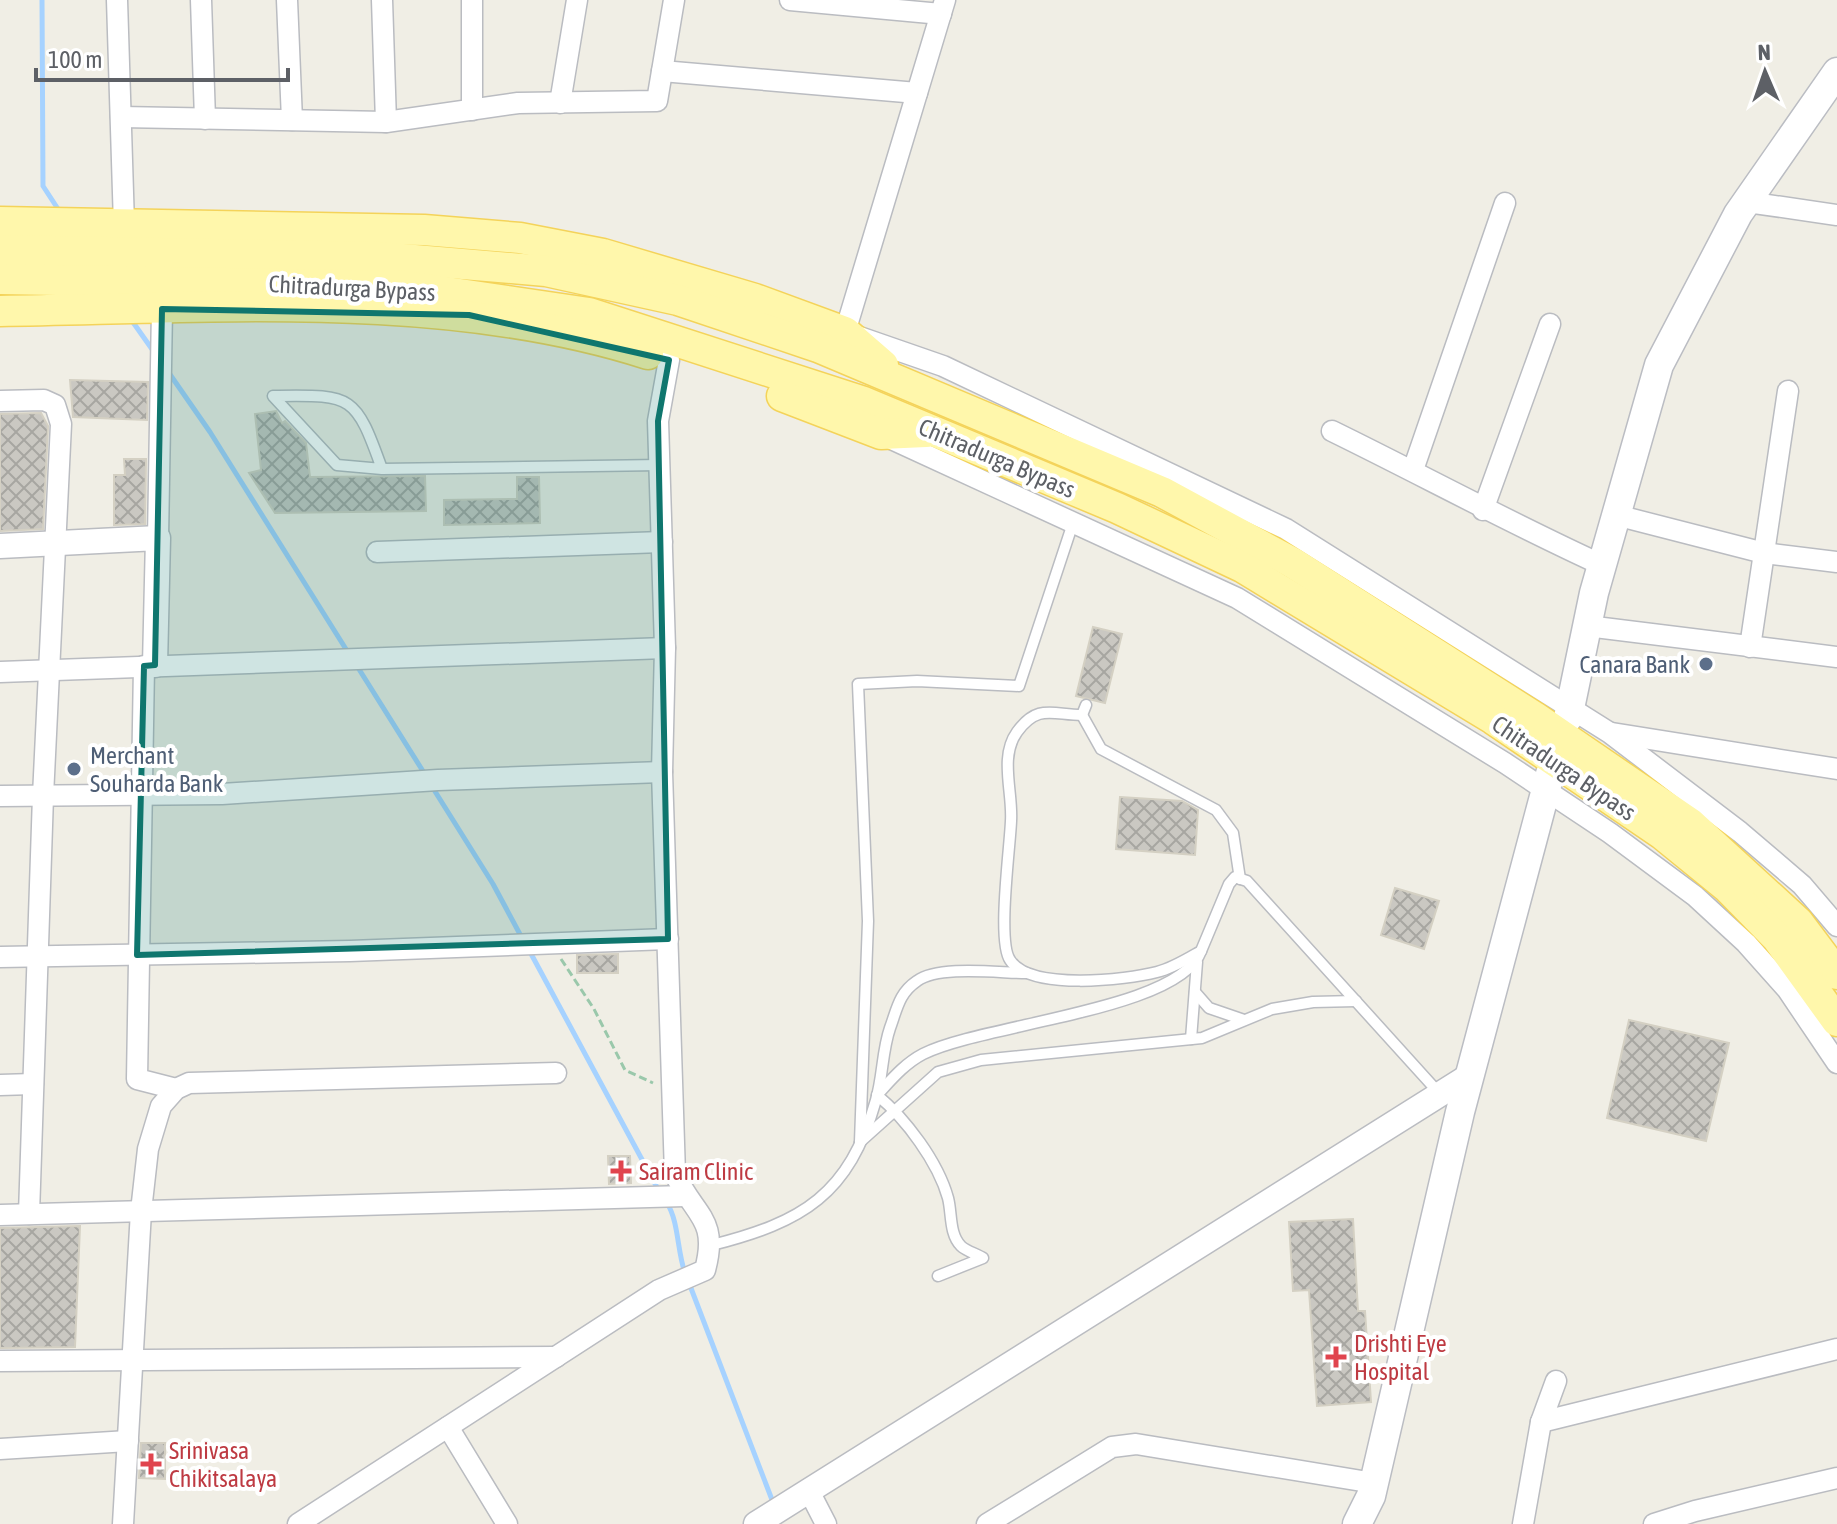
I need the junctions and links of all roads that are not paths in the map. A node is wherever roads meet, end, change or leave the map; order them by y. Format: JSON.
{"nodes":[{"id":1,"x":117,"y":0,"type":"edge"},
{"id":2,"x":201,"y":0,"type":"edge"},
{"id":3,"x":287,"y":0,"type":"edge"},
{"id":4,"x":382,"y":0,"type":"edge"},
{"id":5,"x":472,"y":0,"type":"edge"},
{"id":6,"x":577,"y":0,"type":"edge"},
{"id":7,"x":674,"y":0,"type":"edge"},
{"id":8,"x":790,"y":0,"type":"edge"},
{"id":9,"x":943,"y":7,"type":"edge"},
{"id":10,"x":662,"y":71,"type":"junction"},
{"id":11,"x":1837,"y":72,"type":"edge"},
{"id":12,"x":917,"y":93,"type":"junction"},
{"id":13,"x":560,"y":103,"type":"junction"},
{"id":14,"x":472,"y":110,"type":"junction"},
{"id":15,"x":121,"y":117,"type":"junction"},
{"id":16,"x":205,"y":119,"type":"junction"},
{"id":17,"x":292,"y":120,"type":"junction"},
{"id":18,"x":386,"y":122,"type":"junction"},
{"id":19,"x":1747,"y":202,"type":"junction"},
{"id":20,"x":1505,"y":203,"type":"dead end"},
{"id":21,"x":1837,"y":215,"type":"edge"},
{"id":22,"x":0,"y":222,"type":"edge"},
{"id":23,"x":124,"y":225,"type":"junction"},
{"id":24,"x":0,"y":250,"type":"edge"},
{"id":25,"x":0,"y":279,"type":"edge"},
{"id":26,"x":162,"y":309,"type":"junction"},
{"id":27,"x":0,"y":311,"type":"edge"},
{"id":28,"x":1550,"y":324,"type":"dead end"},
{"id":29,"x":845,"y":332,"type":"junction"},
{"id":30,"x":669,"y":360,"type":"junction"},
{"id":31,"x":905,"y":384,"type":"junction"},
{"id":32,"x":1788,"y":391,"type":"dead end"},
{"id":33,"x":0,"y":401,"type":"edge"},
{"id":34,"x":932,"y":431,"type":"junction"},
{"id":35,"x":1332,"y":431,"type":"dead end"},
{"id":36,"x":881,"y":434,"type":"junction"},
{"id":37,"x":660,"y":465,"type":"junction"},
{"id":38,"x":382,"y":469,"type":"junction"},
{"id":39,"x":1413,"y":470,"type":"junction"},
{"id":40,"x":1483,"y":510,"type":"junction"},
{"id":41,"x":1616,"y":515,"type":"junction"},
{"id":42,"x":1073,"y":523,"type":"junction"},
{"id":43,"x":158,"y":538,"type":"junction"},
{"id":44,"x":662,"y":542,"type":"junction"},
{"id":45,"x":56,"y":544,"type":"junction"},
{"id":46,"x":0,"y":546,"type":"edge"},
{"id":47,"x":377,"y":552,"type":"dead end"},
{"id":48,"x":1764,"y":553,"type":"junction"},
{"id":49,"x":1837,"y":562,"type":"edge"},
{"id":50,"x":1602,"y":565,"type":"junction"},
{"id":51,"x":1587,"y":626,"type":"junction"},
{"id":52,"x":1750,"y":647,"type":"junction"},
{"id":53,"x":665,"y":648,"type":"junction"},
{"id":54,"x":1837,"y":657,"type":"edge"},
{"id":55,"x":150,"y":666,"type":"junction"},
{"id":56,"x":49,"y":670,"type":"junction"},
{"id":57,"x":0,"y":672,"type":"edge"},
{"id":58,"x":1570,"y":711,"type":"junction"},
{"id":59,"x":1610,"y":733,"type":"junction"},
{"id":60,"x":1837,"y":769,"type":"edge"},
{"id":61,"x":662,"y":772,"type":"junction"},
{"id":62,"x":1549,"y":782,"type":"junction"},
{"id":63,"x":140,"y":795,"type":"junction"},
{"id":64,"x":0,"y":796,"type":"edge"},
{"id":65,"x":43,"y":796,"type":"junction"},
{"id":66,"x":1240,"y":879,"type":"junction"},
{"id":67,"x":1837,"y":926,"type":"edge"},
{"id":68,"x":668,"y":939,"type":"junction"},
{"id":69,"x":1201,"y":951,"type":"junction"},
{"id":70,"x":137,"y":955,"type":"junction"},
{"id":71,"x":38,"y":956,"type":"junction"},
{"id":72,"x":0,"y":957,"type":"edge"},
{"id":73,"x":1197,"y":962,"type":"junction"},
{"id":74,"x":1032,"y":973,"type":"junction"},
{"id":75,"x":1837,"y":974,"type":"edge"},
{"id":76,"x":1195,"y":992,"type":"junction"},
{"id":77,"x":1356,"y":1001,"type":"junction"},
{"id":78,"x":1245,"y":1020,"type":"junction"},
{"id":79,"x":1837,"y":1021,"type":"edge"},
{"id":80,"x":1191,"y":1039,"type":"junction"},
{"id":81,"x":1837,"y":1063,"type":"edge"},
{"id":82,"x":556,"y":1073,"type":"dead end"},
{"id":83,"x":1469,"y":1076,"type":"junction"},
{"id":84,"x":33,"y":1084,"type":"junction"},
{"id":85,"x":0,"y":1085,"type":"edge"},
{"id":86,"x":176,"y":1089,"type":"junction"},
{"id":87,"x":1440,"y":1094,"type":"junction"},
{"id":88,"x":877,"y":1095,"type":"junction"},
{"id":89,"x":894,"y":1109,"type":"junction"},
{"id":90,"x":860,"y":1142,"type":"junction"},
{"id":91,"x":685,"y":1196,"type":"junction"},
{"id":92,"x":141,"y":1211,"type":"junction"},
{"id":93,"x":29,"y":1214,"type":"junction"},
{"id":94,"x":0,"y":1215,"type":"edge"},
{"id":95,"x":712,"y":1245,"type":"junction"},
{"id":96,"x":938,"y":1276,"type":"dead end"},
{"id":97,"x":1837,"y":1349,"type":"edge"},
{"id":98,"x":557,"y":1357,"type":"junction"},
{"id":99,"x":132,"y":1360,"type":"junction"},
{"id":100,"x":0,"y":1361,"type":"edge"},
{"id":101,"x":1556,"y":1381,"type":"dead end"},
{"id":102,"x":1541,"y":1422,"type":"junction"},
{"id":103,"x":448,"y":1427,"type":"junction"},
{"id":104,"x":128,"y":1441,"type":"junction"},
{"id":105,"x":0,"y":1449,"type":"edge"},
{"id":106,"x":1837,"y":1478,"type":"edge"},
{"id":107,"x":1374,"y":1483,"type":"junction"},
{"id":108,"x":809,"y":1491,"type":"junction"},
{"id":109,"x":993,"y":1523,"type":"edge"},
{"id":110,"x":123,"y":1524,"type":"edge"},
{"id":111,"x":298,"y":1524,"type":"edge"},
{"id":112,"x":507,"y":1524,"type":"edge"},
{"id":113,"x":756,"y":1524,"type":"edge"},
{"id":114,"x":826,"y":1524,"type":"edge"},
{"id":115,"x":1357,"y":1524,"type":"edge"},
{"id":116,"x":1523,"y":1524,"type":"edge"},
{"id":117,"x":1654,"y":1524,"type":"edge"}],
"edges":[{"from":1,"to":15,"type":"street"},
{"from":2,"to":16,"type":"street"},
{"from":3,"to":17,"type":"street"},
{"from":4,"to":18,"type":"street"},
{"from":5,"to":14,"type":"street"},
{"from":6,"to":13,"type":"street"},
{"from":7,"to":10,"type":"street"},
{"from":8,"to":9,"type":"street"},
{"from":9,"to":12,"type":"street"},
{"from":10,"to":12,"type":"street"},
{"from":10,"to":13,"type":"street"},
{"from":11,"to":19,"type":"main road"},
{"from":12,"to":29,"type":"street"},
{"from":13,"to":14,"type":"street"},
{"from":14,"to":18,"type":"street"},
{"from":15,"to":16,"type":"street"},
{"from":15,"to":23,"type":"street"},
{"from":16,"to":17,"type":"street"},
{"from":17,"to":18,"type":"street"},
{"from":19,"to":21,"type":"street"},
{"from":19,"to":41,"type":"main road"},
{"from":20,"to":39,"type":"street"},
{"from":22,"to":23,"type":"main road"},
{"from":23,"to":29,"type":"main road"},
{"from":24,"to":31,"type":"main road","name":"Chitradurga Bypass"},
{"from":25,"to":34,"type":"main road","name":"Chitradurga Bypass"},
{"from":26,"to":27,"type":"main road"},
{"from":26,"to":30,"type":"main road"},
{"from":26,"to":43,"type":"street"},
{"from":28,"to":40,"type":"street"},
{"from":29,"to":31,"type":"main road"},
{"from":29,"to":58,"type":"street"},
{"from":30,"to":36,"type":"main road"},
{"from":30,"to":37,"type":"street"},
{"from":31,"to":75,"type":"main road","name":"Chitradurga Bypass"},
{"from":32,"to":48,"type":"street"},
{"from":33,"to":45,"type":"street"},
{"from":34,"to":36,"type":"main road"},
{"from":34,"to":79,"type":"main road","name":"Chitradurga Bypass"},
{"from":35,"to":39,"type":"street"},
{"from":36,"to":42,"type":"street"},
{"from":37,"to":38,"type":"lane"},
{"from":37,"to":44,"type":"street"},
{"from":38,"to":38,"type":"lane"},
{"from":39,"to":40,"type":"street"},
{"from":40,"to":50,"type":"street"},
{"from":41,"to":48,"type":"street"},
{"from":41,"to":50,"type":"main road"},
{"from":42,"to":62,"type":"street"},
{"from":42,"to":90,"type":"lane"},
{"from":43,"to":45,"type":"street"},
{"from":43,"to":55,"type":"street"},
{"from":44,"to":47,"type":"street"},
{"from":44,"to":53,"type":"street"},
{"from":45,"to":46,"type":"street"},
{"from":45,"to":56,"type":"street"},
{"from":48,"to":49,"type":"street"},
{"from":48,"to":52,"type":"street"},
{"from":50,"to":51,"type":"main road"},
{"from":51,"to":52,"type":"street"},
{"from":51,"to":58,"type":"main road"},
{"from":52,"to":54,"type":"street"},
{"from":53,"to":55,"type":"street"},
{"from":53,"to":61,"type":"street"},
{"from":55,"to":56,"type":"street"},
{"from":55,"to":63,"type":"street"},
{"from":56,"to":57,"type":"street"},
{"from":56,"to":65,"type":"street"},
{"from":58,"to":59,"type":"street"},
{"from":59,"to":60,"type":"street"},
{"from":59,"to":67,"type":"street"},
{"from":61,"to":63,"type":"street"},
{"from":61,"to":68,"type":"street"},
{"from":62,"to":81,"type":"street"},
{"from":62,"to":83,"type":"main road"},
{"from":63,"to":65,"type":"street"},
{"from":63,"to":70,"type":"street"},
{"from":64,"to":65,"type":"street"},
{"from":65,"to":71,"type":"street"},
{"from":66,"to":69,"type":"lane"},
{"from":66,"to":74,"type":"lane"},
{"from":66,"to":77,"type":"lane"},
{"from":68,"to":70,"type":"street"},
{"from":68,"to":91,"type":"street"},
{"from":69,"to":73,"type":"lane"},
{"from":69,"to":74,"type":"lane"},
{"from":70,"to":71,"type":"street"},
{"from":70,"to":86,"type":"street"},
{"from":71,"to":72,"type":"street"},
{"from":71,"to":84,"type":"street"},
{"from":73,"to":76,"type":"lane"},
{"from":73,"to":88,"type":"lane"},
{"from":74,"to":88,"type":"lane"},
{"from":76,"to":78,"type":"lane"},
{"from":76,"to":80,"type":"lane"},
{"from":77,"to":78,"type":"lane"},
{"from":77,"to":87,"type":"lane"},
{"from":78,"to":80,"type":"lane"},
{"from":80,"to":89,"type":"lane"},
{"from":82,"to":86,"type":"street"},
{"from":83,"to":87,"type":"street"},
{"from":83,"to":107,"type":"main road"},
{"from":84,"to":85,"type":"street"},
{"from":84,"to":93,"type":"street"},
{"from":86,"to":92,"type":"street"},
{"from":87,"to":108,"type":"street"},
{"from":88,"to":89,"type":"lane"},
{"from":88,"to":90,"type":"lane"},
{"from":89,"to":90,"type":"lane"},
{"from":89,"to":96,"type":"lane"},
{"from":90,"to":95,"type":"lane"},
{"from":91,"to":92,"type":"street"},
{"from":91,"to":95,"type":"street"},
{"from":92,"to":93,"type":"street"},
{"from":92,"to":99,"type":"street"},
{"from":93,"to":94,"type":"street"},
{"from":95,"to":98,"type":"street"},
{"from":97,"to":102,"type":"street"},
{"from":98,"to":99,"type":"street"},
{"from":98,"to":103,"type":"street"},
{"from":99,"to":100,"type":"street"},
{"from":99,"to":104,"type":"street"},
{"from":101,"to":102,"type":"street"},
{"from":102,"to":116,"type":"street"},
{"from":103,"to":111,"type":"street"},
{"from":103,"to":112,"type":"street"},
{"from":104,"to":105,"type":"street"},
{"from":104,"to":110,"type":"street"},
{"from":106,"to":117,"type":"street"},
{"from":107,"to":109,"type":"street"},
{"from":107,"to":115,"type":"main road"},
{"from":108,"to":113,"type":"street"},
{"from":108,"to":114,"type":"street"}]}
